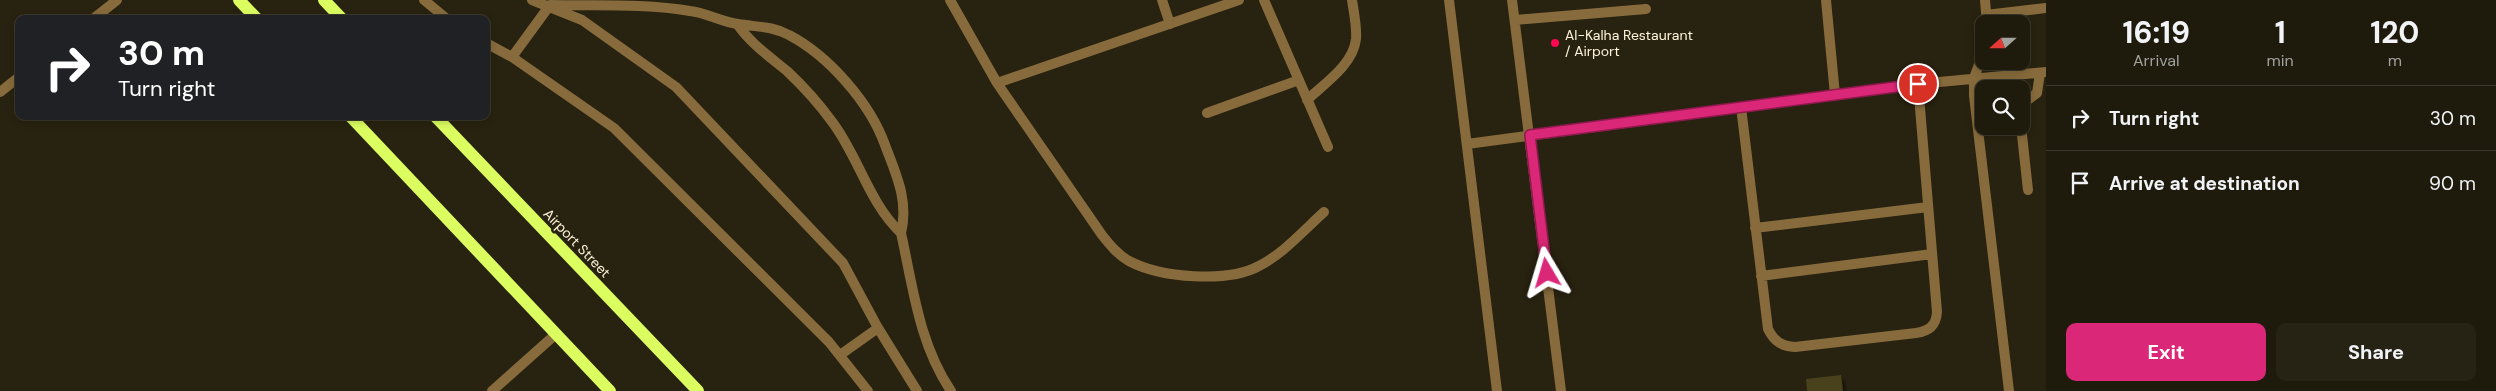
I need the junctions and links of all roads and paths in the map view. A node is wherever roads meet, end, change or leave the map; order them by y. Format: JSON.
{"nodes":[{"id":1,"x":117,"y":0,"type":"edge"},
{"id":2,"x":239,"y":0,"type":"edge"},
{"id":3,"x":324,"y":0,"type":"edge"},
{"id":4,"x":424,"y":0,"type":"edge"},
{"id":5,"x":532,"y":0,"type":"edge"},
{"id":6,"x":950,"y":0,"type":"edge"},
{"id":7,"x":1162,"y":0,"type":"edge"},
{"id":8,"x":1239,"y":0,"type":"edge"},
{"id":9,"x":1264,"y":0,"type":"edge"},
{"id":10,"x":1352,"y":0,"type":"edge"},
{"id":11,"x":1449,"y":0,"type":"edge"},
{"id":12,"x":1512,"y":0,"type":"edge"},
{"id":13,"x":1826,"y":0,"type":"edge"},
{"id":14,"x":1985,"y":0,"type":"edge"},
{"id":15,"x":552,"y":3,"type":"edge"},
{"id":16,"x":2046,"y":8,"type":"edge"},
{"id":17,"x":1646,"y":9,"type":"dead end"},
{"id":18,"x":98,"y":15,"type":"edge"},
{"id":19,"x":253,"y":15,"type":"edge"},
{"id":20,"x":338,"y":15,"type":"edge"},
{"id":21,"x":442,"y":15,"type":"edge"},
{"id":22,"x":1986,"y":15,"type":"edge"},
{"id":23,"x":2008,"y":15,"type":"edge"},
{"id":24,"x":1515,"y":20,"type":"junction"},
{"id":25,"x":737,"y":24,"type":"junction"},
{"id":26,"x":1170,"y":24,"type":"junction"},
{"id":27,"x":490,"y":45,"type":"edge"},
{"id":28,"x":512,"y":57,"type":"junction"},
{"id":29,"x":1977,"y":70,"type":"edge"},
{"id":30,"x":2043,"y":72,"type":"edge"},
{"id":31,"x":1974,"y":78,"type":"junction"},
{"id":32,"x":15,"y":80,"type":"edge"},
{"id":33,"x":1299,"y":80,"type":"junction"},
{"id":34,"x":997,"y":83,"type":"junction"},
{"id":35,"x":1918,"y":84,"type":"junction"},
{"id":36,"x":0,"y":92,"type":"edge"},
{"id":37,"x":1835,"y":95,"type":"junction"},
{"id":38,"x":2030,"y":98,"type":"edge"},
{"id":39,"x":1307,"y":100,"type":"junction"},
{"id":40,"x":1740,"y":108,"type":"junction"},
{"id":41,"x":1207,"y":112,"type":"dead end"},
{"id":42,"x":354,"y":120,"type":"edge"},
{"id":43,"x":439,"y":120,"type":"edge"},
{"id":44,"x":1530,"y":135,"type":"junction"},
{"id":45,"x":2022,"y":135,"type":"edge"},
{"id":46,"x":1466,"y":144,"type":"junction"},
{"id":47,"x":1328,"y":147,"type":"dead end"},
{"id":48,"x":2028,"y":190,"type":"dead end"},
{"id":49,"x":1928,"y":207,"type":"junction"},
{"id":50,"x":1324,"y":212,"type":"dead end"},
{"id":51,"x":1755,"y":228,"type":"junction"},
{"id":52,"x":901,"y":233,"type":"junction"},
{"id":53,"x":1932,"y":254,"type":"junction"},
{"id":54,"x":1761,"y":276,"type":"junction"},
{"id":55,"x":878,"y":328,"type":"junction"},
{"id":56,"x":556,"y":334,"type":"junction"},
{"id":57,"x":840,"y":355,"type":"junction"},
{"id":58,"x":492,"y":391,"type":"edge"},
{"id":59,"x":610,"y":391,"type":"edge"},
{"id":60,"x":698,"y":391,"type":"edge"},
{"id":61,"x":868,"y":391,"type":"edge"},
{"id":62,"x":917,"y":391,"type":"edge"},
{"id":63,"x":951,"y":391,"type":"edge"},
{"id":64,"x":1497,"y":391,"type":"edge"},
{"id":65,"x":1561,"y":391,"type":"edge"},
{"id":66,"x":2009,"y":391,"type":"edge"}],
"edges":[{"from":1,"to":18,"type":"street"},
{"from":2,"to":19,"type":"main road"},
{"from":3,"to":20,"type":"main road"},
{"from":4,"to":21,"type":"street"},
{"from":5,"to":15,"type":"street"},
{"from":6,"to":34,"type":"street"},
{"from":7,"to":26,"type":"street"},
{"from":8,"to":26,"type":"street"},
{"from":9,"to":33,"type":"street"},
{"from":10,"to":39,"type":"street"},
{"from":11,"to":46,"type":"street"},
{"from":12,"to":24,"type":"street"},
{"from":13,"to":37,"type":"street"},
{"from":14,"to":22,"type":"street"},
{"from":15,"to":25,"type":"street"},
{"from":15,"to":28,"type":"street"},
{"from":15,"to":55,"type":"street"},
{"from":16,"to":23,"type":"street"},
{"from":17,"to":24,"type":"street"},
{"from":24,"to":44,"type":"street"},
{"from":25,"to":52,"type":"street"},
{"from":25,"to":52,"type":"street"},
{"from":26,"to":34,"type":"street"},
{"from":27,"to":28,"type":"street"},
{"from":28,"to":57,"type":"street"},
{"from":29,"to":31,"type":"street"},
{"from":30,"to":31,"type":"street"},
{"from":30,"to":38,"type":"street"},
{"from":31,"to":35,"type":"street"},
{"from":31,"to":66,"type":"street"},
{"from":32,"to":36,"type":"street"},
{"from":33,"to":39,"type":"street"},
{"from":33,"to":41,"type":"street"},
{"from":34,"to":50,"type":"street"},
{"from":35,"to":37,"type":"street"},
{"from":35,"to":49,"type":"street"},
{"from":37,"to":40,"type":"street"},
{"from":39,"to":47,"type":"street"},
{"from":40,"to":44,"type":"street"},
{"from":40,"to":51,"type":"street"},
{"from":42,"to":56,"type":"main road"},
{"from":43,"to":60,"type":"main road","name":"Airport Street"},
{"from":44,"to":46,"type":"street"},
{"from":44,"to":65,"type":"street"},
{"from":45,"to":48,"type":"street"},
{"from":46,"to":64,"type":"street"},
{"from":49,"to":51,"type":"street"},
{"from":49,"to":53,"type":"street"},
{"from":51,"to":54,"type":"street"},
{"from":52,"to":63,"type":"street"},
{"from":53,"to":54,"type":"street"},
{"from":53,"to":54,"type":"street"},
{"from":55,"to":57,"type":"street"},
{"from":55,"to":62,"type":"street"},
{"from":56,"to":58,"type":"street"},
{"from":56,"to":59,"type":"main road"},
{"from":57,"to":61,"type":"street"}]}
